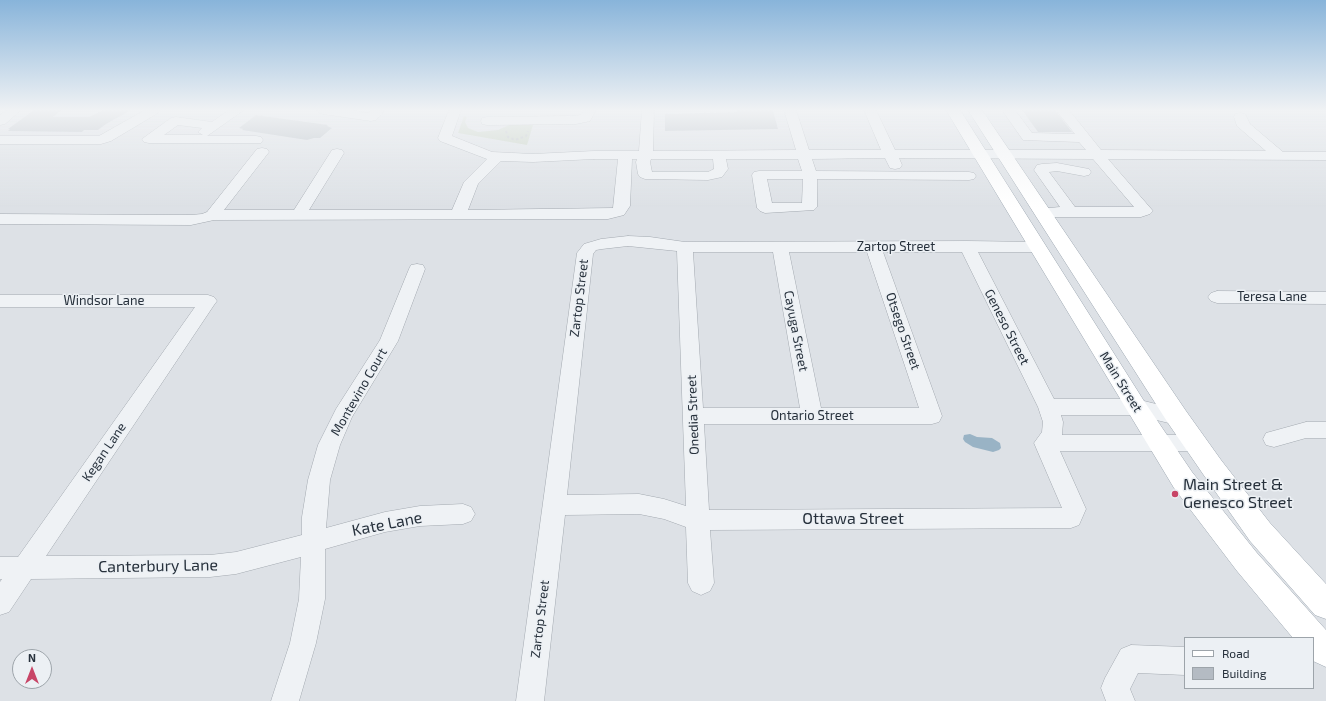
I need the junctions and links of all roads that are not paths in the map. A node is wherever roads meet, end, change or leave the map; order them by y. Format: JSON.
{"nodes":[{"id":1,"x":229,"y":143,"type":"edge"},
{"id":2,"x":457,"y":143,"type":"edge"},
{"id":3,"x":647,"y":143,"type":"edge"},
{"id":4,"x":800,"y":143,"type":"edge"},
{"id":5,"x":885,"y":143,"type":"edge"},
{"id":6,"x":973,"y":143,"type":"edge"},
{"id":7,"x":997,"y":143,"type":"edge"},
{"id":8,"x":1087,"y":143,"type":"edge"},
{"id":9,"x":1264,"y":143,"type":"edge"},
{"id":10,"x":338,"y":153,"type":"dead end"},
{"id":11,"x":1005,"y":154,"type":"junction"},
{"id":12,"x":1097,"y":154,"type":"junction"},
{"id":13,"x":625,"y":155,"type":"junction"},
{"id":14,"x":646,"y":155,"type":"junction"},
{"id":15,"x":719,"y":155,"type":"junction"},
{"id":16,"x":804,"y":155,"type":"junction"},
{"id":17,"x":891,"y":155,"type":"junction"},
{"id":18,"x":980,"y":155,"type":"junction"},
{"id":19,"x":498,"y":156,"type":"junction"},
{"id":20,"x":1280,"y":156,"type":"junction"},
{"id":21,"x":1326,"y":156,"type":"edge"},
{"id":22,"x":1084,"y":172,"type":"dead end"},
{"id":23,"x":900,"y":175,"type":"junction"},
{"id":24,"x":969,"y":176,"type":"dead end"},
{"id":25,"x":1043,"y":212,"type":"junction"},
{"id":26,"x":1071,"y":212,"type":"junction"},
{"id":27,"x":212,"y":215,"type":"junction"},
{"id":28,"x":299,"y":215,"type":"junction"},
{"id":29,"x":458,"y":215,"type":"junction"},
{"id":30,"x":0,"y":219,"type":"edge"},
{"id":31,"x":966,"y":246,"type":"junction"},
{"id":32,"x":685,"y":247,"type":"junction"},
{"id":33,"x":780,"y":247,"type":"junction"},
{"id":34,"x":873,"y":247,"type":"junction"},
{"id":35,"x":1038,"y":247,"type":"junction"},
{"id":36,"x":417,"y":269,"type":"dead end"},
{"id":37,"x":1217,"y":297,"type":"dead end"},
{"id":38,"x":1326,"y":298,"type":"edge"},
{"id":39,"x":7,"y":301,"type":"edge"},
{"id":40,"x":208,"y":301,"type":"joint"},
{"id":41,"x":0,"y":315,"type":"edge"},
{"id":42,"x":1048,"y":407,"type":"junction"},
{"id":43,"x":1136,"y":407,"type":"junction"},
{"id":44,"x":812,"y":415,"type":"junction"},
{"id":45,"x":693,"y":416,"type":"junction"},
{"id":46,"x":932,"y":416,"type":"joint"},
{"id":47,"x":1177,"y":417,"type":"junction"},
{"id":48,"x":1326,"y":430,"type":"edge"},
{"id":49,"x":1274,"y":439,"type":"dead end"},
{"id":50,"x":1045,"y":443,"type":"junction"},
{"id":51,"x":1159,"y":443,"type":"junction"},
{"id":52,"x":1195,"y":443,"type":"junction"},
{"id":53,"x":554,"y":505,"type":"junction"},
{"id":54,"x":463,"y":514,"type":"dead end"},
{"id":55,"x":697,"y":520,"type":"junction"},
{"id":56,"x":313,"y":543,"type":"junction"},
{"id":57,"x":0,"y":568,"type":"edge"},
{"id":58,"x":24,"y":568,"type":"junction"},
{"id":59,"x":701,"y":583,"type":"dead end"},
{"id":60,"x":0,"y":603,"type":"edge"},
{"id":61,"x":1326,"y":605,"type":"edge"},
{"id":62,"x":1312,"y":637,"type":"edge"},
{"id":63,"x":1314,"y":639,"type":"edge"},
{"id":64,"x":1326,"y":652,"type":"edge"},
{"id":65,"x":1184,"y":661,"type":"edge"},
{"id":66,"x":285,"y":701,"type":"edge"},
{"id":67,"x":530,"y":701,"type":"edge"},
{"id":68,"x":1121,"y":701,"type":"edge"}],
"edges":[{"from":1,"to":27,"type":"street"},
{"from":2,"to":19,"type":"street"},
{"from":3,"to":14,"type":"street"},
{"from":4,"to":16,"type":"street"},
{"from":5,"to":17,"type":"street"},
{"from":6,"to":18,"type":"main road","name":"Main Street"},
{"from":7,"to":11,"type":"main road","name":"Main Street"},
{"from":8,"to":12,"type":"street"},
{"from":9,"to":20,"type":"street"},
{"from":10,"to":28,"type":"street"},
{"from":11,"to":12,"type":"street"},
{"from":11,"to":18,"type":"street"},
{"from":11,"to":25,"type":"main road","name":"Main Street"},
{"from":12,"to":20,"type":"street"},
{"from":12,"to":26,"type":"street"},
{"from":13,"to":14,"type":"street"},
{"from":13,"to":19,"type":"street"},
{"from":13,"to":29,"type":"street"},
{"from":14,"to":15,"type":"street"},
{"from":14,"to":15,"type":"street"},
{"from":15,"to":16,"type":"street"},
{"from":16,"to":17,"type":"street"},
{"from":16,"to":23,"type":"street"},
{"from":17,"to":18,"type":"street"},
{"from":17,"to":23,"type":"street"},
{"from":18,"to":35,"type":"main road","name":"Main Street"},
{"from":19,"to":29,"type":"street"},
{"from":20,"to":21,"type":"street"},
{"from":22,"to":26,"type":"street"},
{"from":23,"to":24,"type":"street"},
{"from":25,"to":26,"type":"street"},
{"from":25,"to":47,"type":"main road","name":"Main Street"},
{"from":27,"to":28,"type":"street"},
{"from":27,"to":30,"type":"street"},
{"from":28,"to":29,"type":"street"},
{"from":31,"to":34,"type":"street","name":"Zartop Street"},
{"from":31,"to":35,"type":"street","name":"Zartop Street"},
{"from":31,"to":42,"type":"street","name":"Geneso Street"},
{"from":32,"to":33,"type":"street","name":"Zartop Street"},
{"from":32,"to":45,"type":"street","name":"Onedia Street"},
{"from":32,"to":53,"type":"street","name":"Zartop Street"},
{"from":33,"to":34,"type":"street","name":"Zartop Street"},
{"from":33,"to":44,"type":"street","name":"Cayuga Street"},
{"from":34,"to":46,"type":"street","name":"Otsego Street"},
{"from":35,"to":43,"type":"main road","name":"Main Street"},
{"from":36,"to":56,"type":"street","name":"Montevino Court"},
{"from":37,"to":38,"type":"street","name":"Teresa Lane"},
{"from":39,"to":40,"type":"street","name":"Windsor Lane"},
{"from":39,"to":41,"type":"street"},
{"from":40,"to":58,"type":"street","name":"Kegan Lane"},
{"from":42,"to":43,"type":"street"},
{"from":42,"to":50,"type":"street","name":"Geneso Street"},
{"from":43,"to":47,"type":"street"},
{"from":43,"to":51,"type":"main road","name":"Main Street"},
{"from":44,"to":45,"type":"street","name":"Ontario Street"},
{"from":44,"to":46,"type":"street","name":"Ontario Street"},
{"from":45,"to":55,"type":"street","name":"Onedia Street"},
{"from":47,"to":52,"type":"main road","name":"Main Street"},
{"from":48,"to":49,"type":"street"},
{"from":50,"to":51,"type":"street"},
{"from":50,"to":55,"type":"street","name":"Ottawa Street"},
{"from":51,"to":52,"type":"street"},
{"from":51,"to":62,"type":"main road","name":"Main Street"},
{"from":52,"to":61,"type":"main road","name":"Main Street"},
{"from":53,"to":55,"type":"street","name":"Ottawa Street"},
{"from":53,"to":67,"type":"street","name":"Zartop Street"},
{"from":54,"to":56,"type":"street","name":"Kate Lane"},
{"from":55,"to":59,"type":"street","name":"Onedia Street"},
{"from":56,"to":58,"type":"street","name":"Canterbury Lane"},
{"from":56,"to":66,"type":"street","name":"Montevino Court"},
{"from":57,"to":58,"type":"street","name":"Canterbury Lane"},
{"from":58,"to":60,"type":"street","name":"Kegan Lane"},
{"from":63,"to":64,"type":"main road","name":"Main Street"},
{"from":65,"to":68,"type":"street"}]}
